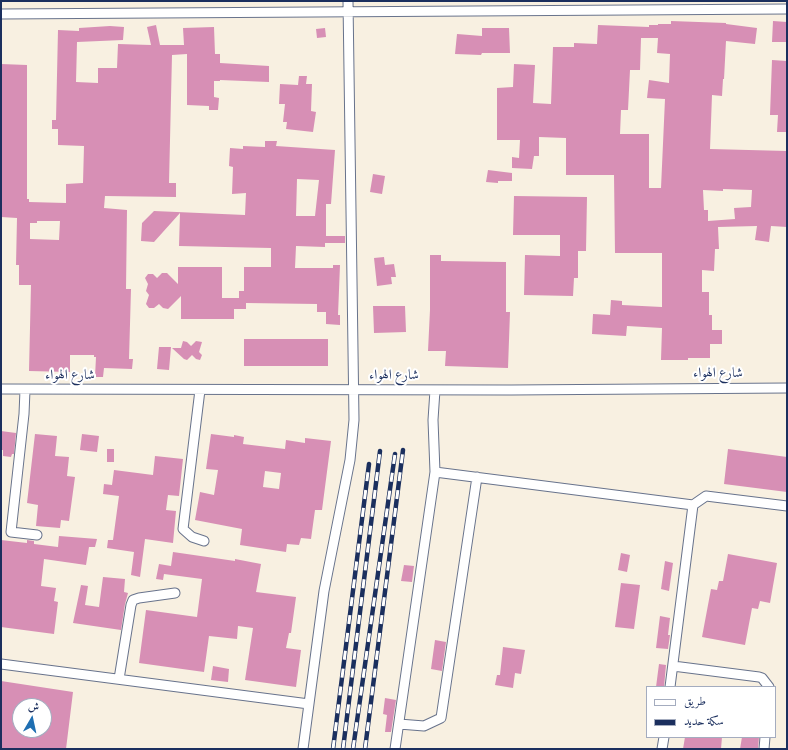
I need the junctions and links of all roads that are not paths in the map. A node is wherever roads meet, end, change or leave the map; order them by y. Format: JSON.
{"nodes":[{"id":1,"x":348,"y":1,"type":"edge"},
{"id":2,"x":787,"y":9,"type":"edge"},
{"id":3,"x":348,"y":12,"type":"junction"},
{"id":4,"x":1,"y":14,"type":"edge"},
{"id":5,"x":353,"y":386,"type":"junction"},
{"id":6,"x":787,"y":388,"type":"edge"},
{"id":7,"x":1,"y":390,"type":"edge"},
{"id":8,"x":25,"y":390,"type":"junction"},
{"id":9,"x":200,"y":390,"type":"junction"},
{"id":10,"x":435,"y":390,"type":"junction"},
{"id":11,"x":436,"y":472,"type":"junction"},
{"id":12,"x":477,"y":477,"type":"junction"},
{"id":13,"x":693,"y":505,"type":"junction"},
{"id":14,"x":787,"y":506,"type":"edge"},
{"id":15,"x":37,"y":534,"type":"dead end"},
{"id":16,"x":204,"y":541,"type":"dead end"},
{"id":17,"x":176,"y":593,"type":"dead end"},
{"id":18,"x":1,"y":664,"type":"edge"},
{"id":19,"x":673,"y":666,"type":"junction"},
{"id":20,"x":119,"y":679,"type":"junction"},
{"id":21,"x":670,"y":686,"type":"edge"},
{"id":22,"x":768,"y":686,"type":"edge"},
{"id":23,"x":309,"y":704,"type":"junction"},
{"id":24,"x":399,"y":724,"type":"junction"},
{"id":25,"x":664,"y":738,"type":"edge"},
{"id":26,"x":765,"y":738,"type":"edge"},
{"id":27,"x":303,"y":749,"type":"edge"},
{"id":28,"x":395,"y":749,"type":"edge"},
{"id":29,"x":662,"y":749,"type":"edge"},
{"id":30,"x":764,"y":749,"type":"edge"}],
"edges":[{"from":1,"to":3,"type":"street"},
{"from":2,"to":3,"type":"street"},
{"from":3,"to":4,"type":"street"},
{"from":3,"to":5,"type":"street"},
{"from":5,"to":9,"type":"street","name":"شارع الهواء"},
{"from":5,"to":10,"type":"street","name":"شارع الهواء"},
{"from":5,"to":23,"type":"street"},
{"from":6,"to":10,"type":"street","name":"شارع الهواء"},
{"from":7,"to":8,"type":"street","name":"شارع الهواء"},
{"from":8,"to":9,"type":"street","name":"شارع الهواء"},
{"from":8,"to":15,"type":"street"},
{"from":9,"to":16,"type":"street"},
{"from":10,"to":11,"type":"street"},
{"from":11,"to":12,"type":"street"},
{"from":11,"to":24,"type":"street"},
{"from":12,"to":13,"type":"street"},
{"from":12,"to":24,"type":"street"},
{"from":13,"to":14,"type":"street"},
{"from":13,"to":19,"type":"street"},
{"from":17,"to":20,"type":"street"},
{"from":18,"to":20,"type":"street"},
{"from":19,"to":21,"type":"street"},
{"from":19,"to":22,"type":"street"},
{"from":20,"to":23,"type":"street"},
{"from":23,"to":27,"type":"street"},
{"from":24,"to":28,"type":"street"},
{"from":25,"to":29,"type":"street"},
{"from":26,"to":30,"type":"street"}]}
